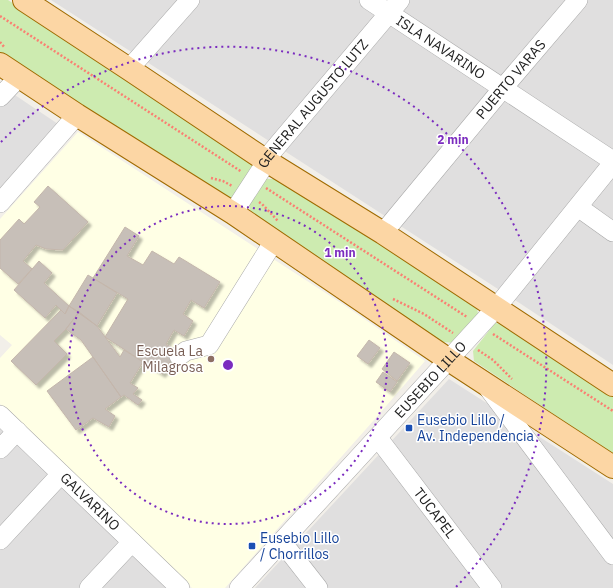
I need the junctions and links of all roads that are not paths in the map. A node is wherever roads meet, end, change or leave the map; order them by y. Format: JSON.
{"nodes":[{"id":1,"x":24,"y":0,"type":"edge"},
{"id":2,"x":190,"y":0,"type":"edge"},
{"id":3,"x":369,"y":0,"type":"edge"},
{"id":4,"x":578,"y":0,"type":"edge"},
{"id":5,"x":395,"y":6,"type":"edge"},
{"id":6,"x":0,"y":64,"type":"edge"},
{"id":7,"x":129,"y":69,"type":"junction"},
{"id":8,"x":19,"y":77,"type":"junction"},
{"id":9,"x":503,"y":88,"type":"junction"},
{"id":10,"x":0,"y":96,"type":"edge"},
{"id":11,"x":77,"y":116,"type":"junction"},
{"id":12,"x":265,"y":160,"type":"junction"},
{"id":13,"x":613,"y":162,"type":"edge"},
{"id":14,"x":0,"y":203,"type":"edge"},
{"id":15,"x":578,"y":207,"type":"junction"},
{"id":16,"x":233,"y":213,"type":"junction"},
{"id":17,"x":613,"y":232,"type":"edge"},
{"id":18,"x":383,"y":234,"type":"junction"},
{"id":19,"x":274,"y":241,"type":"junction"},
{"id":20,"x":496,"y":308,"type":"junction"},
{"id":21,"x":180,"y":356,"type":"dead end"},
{"id":22,"x":449,"y":360,"type":"junction"},
{"id":23,"x":484,"y":383,"type":"junction"},
{"id":24,"x":613,"y":385,"type":"edge"},
{"id":25,"x":0,"y":415,"type":"edge"},
{"id":26,"x":17,"y":431,"type":"junction"},
{"id":27,"x":378,"y":438,"type":"junction"},
{"id":28,"x":0,"y":449,"type":"edge"},
{"id":29,"x":613,"y":467,"type":"edge"},
{"id":30,"x":61,"y":474,"type":"junction"},
{"id":31,"x":0,"y":540,"type":"edge"},
{"id":32,"x":132,"y":542,"type":"junction"},
{"id":33,"x":282,"y":542,"type":"junction"},
{"id":34,"x":613,"y":555,"type":"edge"},
{"id":35,"x":89,"y":588,"type":"edge"},
{"id":36,"x":180,"y":588,"type":"edge"},
{"id":37,"x":240,"y":588,"type":"edge"},
{"id":38,"x":318,"y":588,"type":"edge"},
{"id":39,"x":492,"y":588,"type":"edge"}],
"edges":[{"from":1,"to":7,"type":"main road"},
{"from":2,"to":7,"type":"street"},
{"from":3,"to":5,"type":"street","name":"ISLA NAVARINO"},
{"from":4,"to":9,"type":"street","name":"PUERTO VARAS"},
{"from":5,"to":9,"type":"street","name":"ISLA NAVARINO"},
{"from":5,"to":12,"type":"street","name":"GENERAL AUGUSTO LUTZ"},
{"from":6,"to":8,"type":"main road"},
{"from":7,"to":12,"type":"main road"},
{"from":8,"to":10,"type":"street"},
{"from":8,"to":11,"type":"main road"},
{"from":9,"to":13,"type":"street","name":"ISLA NAVARINO"},
{"from":9,"to":18,"type":"street","name":"PUERTO VARAS"},
{"from":11,"to":14,"type":"street"},
{"from":11,"to":16,"type":"main road"},
{"from":12,"to":16,"type":"street","name":"GENERAL AUGUSTO LUTZ"},
{"from":12,"to":18,"type":"main road"},
{"from":13,"to":15,"type":"street","name":"EUSEBIO LILLO"},
{"from":15,"to":17,"type":"street"},
{"from":15,"to":20,"type":"street","name":"EUSEBIO LILLO"},
{"from":16,"to":19,"type":"main road"},
{"from":18,"to":20,"type":"main road"},
{"from":19,"to":21,"type":"street"},
{"from":19,"to":22,"type":"main road"},
{"from":20,"to":22,"type":"street","name":"EUSEBIO LILLO"},
{"from":20,"to":24,"type":"main road"},
{"from":22,"to":23,"type":"main road"},
{"from":22,"to":27,"type":"street","name":"EUSEBIO LILLO"},
{"from":23,"to":29,"type":"main road"},
{"from":23,"to":34,"type":"street"},
{"from":25,"to":26,"type":"street","name":"GALVARINO"},
{"from":26,"to":28,"type":"street"},
{"from":26,"to":30,"type":"street","name":"GALVARINO"},
{"from":27,"to":33,"type":"street","name":"EUSEBIO LILLO"},
{"from":27,"to":39,"type":"street","name":"TUCAPEL"},
{"from":30,"to":31,"type":"street"},
{"from":30,"to":32,"type":"street","name":"GALVARINO"},
{"from":32,"to":35,"type":"street"},
{"from":32,"to":36,"type":"street","name":"GALVARINO"},
{"from":33,"to":37,"type":"street","name":"EUSEBIO LILLO"},
{"from":33,"to":38,"type":"street"}]}
